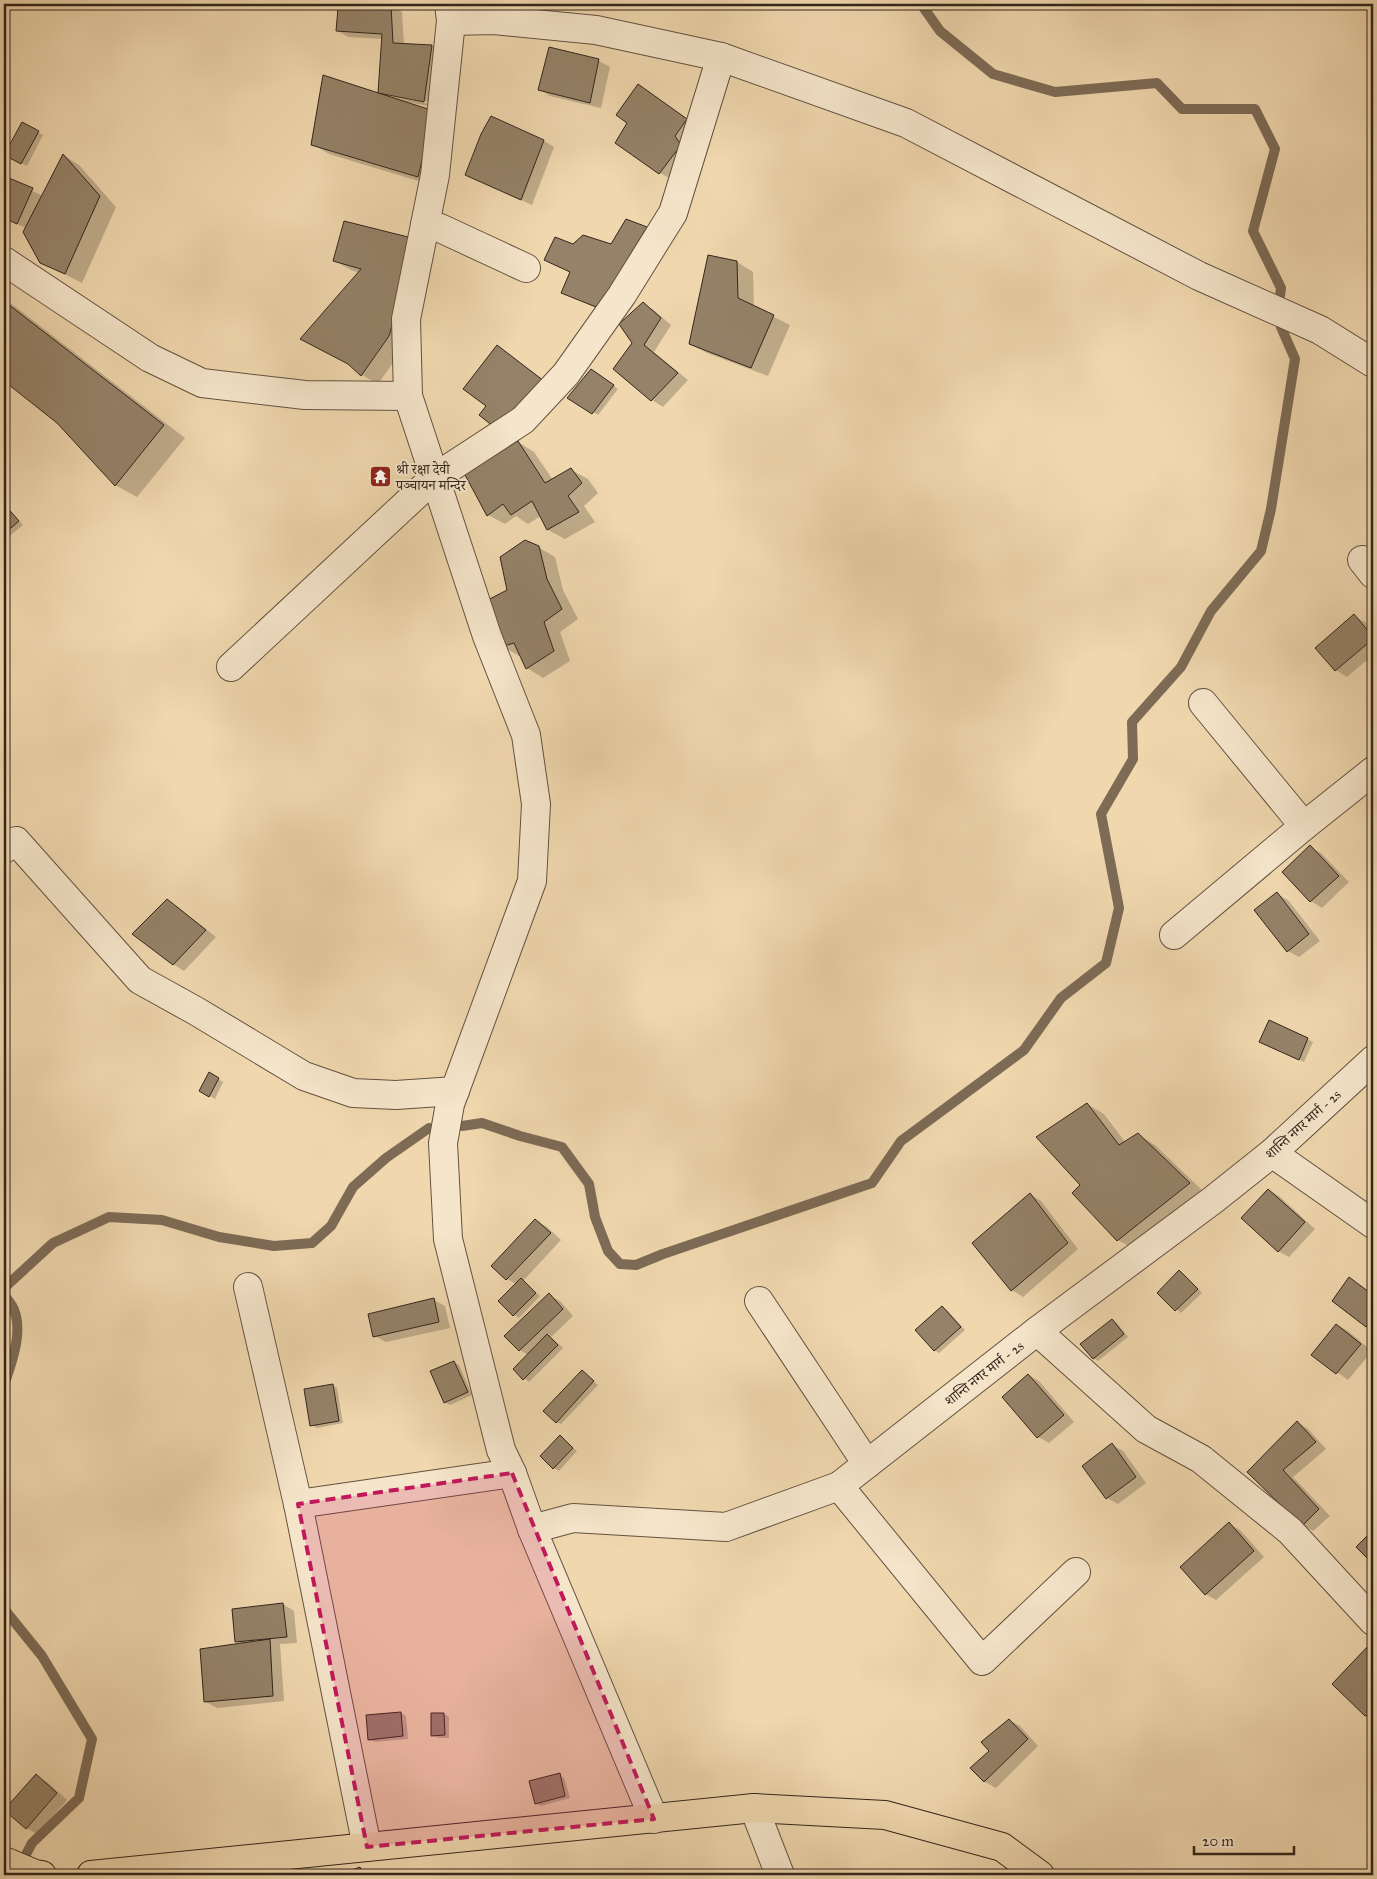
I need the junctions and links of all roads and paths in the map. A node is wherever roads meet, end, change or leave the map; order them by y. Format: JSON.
{"nodes":[{"id":1,"x":450,"y":12,"type":"edge"},
{"id":2,"x":721,"y":57,"type":"junction"},
{"id":3,"x":426,"y":225,"type":"junction"},
{"id":4,"x":4,"y":261,"type":"edge"},
{"id":5,"x":526,"y":268,"type":"dead end"},
{"id":6,"x":1373,"y":363,"type":"edge"},
{"id":7,"x":408,"y":396,"type":"junction"},
{"id":8,"x":434,"y":478,"type":"junction"},
{"id":9,"x":231,"y":667,"type":"dead end"},
{"id":10,"x":1203,"y":703,"type":"dead end"},
{"id":11,"x":1373,"y":771,"type":"edge"},
{"id":12,"x":1304,"y":826,"type":"junction"},
{"id":13,"x":4,"y":848,"type":"edge"},
{"id":14,"x":1174,"y":935,"type":"dead end"},
{"id":15,"x":1373,"y":1060,"type":"edge"},
{"id":16,"x":455,"y":1091,"type":"junction"},
{"id":17,"x":1272,"y":1153,"type":"junction"},
{"id":18,"x":1373,"y":1224,"type":"edge"},
{"id":19,"x":248,"y":1287,"type":"dead end"},
{"id":20,"x":759,"y":1301,"type":"dead end"},
{"id":21,"x":1037,"y":1331,"type":"junction"},
{"id":22,"x":867,"y":1464,"type":"junction"},
{"id":23,"x":512,"y":1473,"type":"junction"},
{"id":24,"x":838,"y":1486,"type":"junction"},
{"id":25,"x":298,"y":1504,"type":"junction"},
{"id":26,"x":532,"y":1529,"type":"junction"},
{"id":27,"x":1076,"y":1572,"type":"dead end"},
{"id":28,"x":1373,"y":1621,"type":"edge"},
{"id":29,"x":754,"y":1808,"type":"junction"},
{"id":30,"x":654,"y":1819,"type":"junction"},
{"id":31,"x":367,"y":1847,"type":"junction"},
{"id":32,"x":4,"y":1861,"type":"edge"},
{"id":33,"x":127,"y":1873,"type":"edge"},
{"id":34,"x":38,"y":1875,"type":"edge"},
{"id":35,"x":91,"y":1875,"type":"edge"},
{"id":36,"x":780,"y":1875,"type":"edge"},
{"id":37,"x":1040,"y":1875,"type":"edge"}],
"edges":[{"from":1,"to":2,"type":"street"},
{"from":1,"to":3,"type":"street"},
{"from":2,"to":6,"type":"street"},
{"from":2,"to":8,"type":"street"},
{"from":3,"to":5,"type":"street"},
{"from":3,"to":7,"type":"street"},
{"from":4,"to":7,"type":"street"},
{"from":7,"to":8,"type":"street"},
{"from":8,"to":9,"type":"street"},
{"from":8,"to":16,"type":"street"},
{"from":10,"to":12,"type":"street"},
{"from":11,"to":12,"type":"street"},
{"from":12,"to":14,"type":"street"},
{"from":13,"to":16,"type":"street"},
{"from":15,"to":17,"type":"street","name":"शान्ति नगर मार्ग - 2s"},
{"from":16,"to":23,"type":"street"},
{"from":17,"to":18,"type":"street"},
{"from":17,"to":21,"type":"street","name":"शान्ति नगर मार्ग - 2s"},
{"from":19,"to":25,"type":"street"},
{"from":20,"to":22,"type":"street"},
{"from":21,"to":22,"type":"street","name":"शान्ति नगर मार्ग - 2s"},
{"from":21,"to":28,"type":"street"},
{"from":22,"to":24,"type":"street","name":"शान्ति नगर मार्ग - 2s"},
{"from":23,"to":25,"type":"street"},
{"from":23,"to":26,"type":"street"},
{"from":24,"to":26,"type":"street","name":"शान्ति नगर मार्ग - 2s"},
{"from":24,"to":27,"type":"street"},
{"from":25,"to":31,"type":"street"},
{"from":26,"to":30,"type":"street"},
{"from":29,"to":30,"type":"main road"},
{"from":29,"to":36,"type":"street"},
{"from":29,"to":37,"type":"main road"},
{"from":30,"to":31,"type":"main road"},
{"from":31,"to":33,"type":"main road"},
{"from":32,"to":34,"type":"main road"},
{"from":33,"to":35,"type":"main road"}]}
